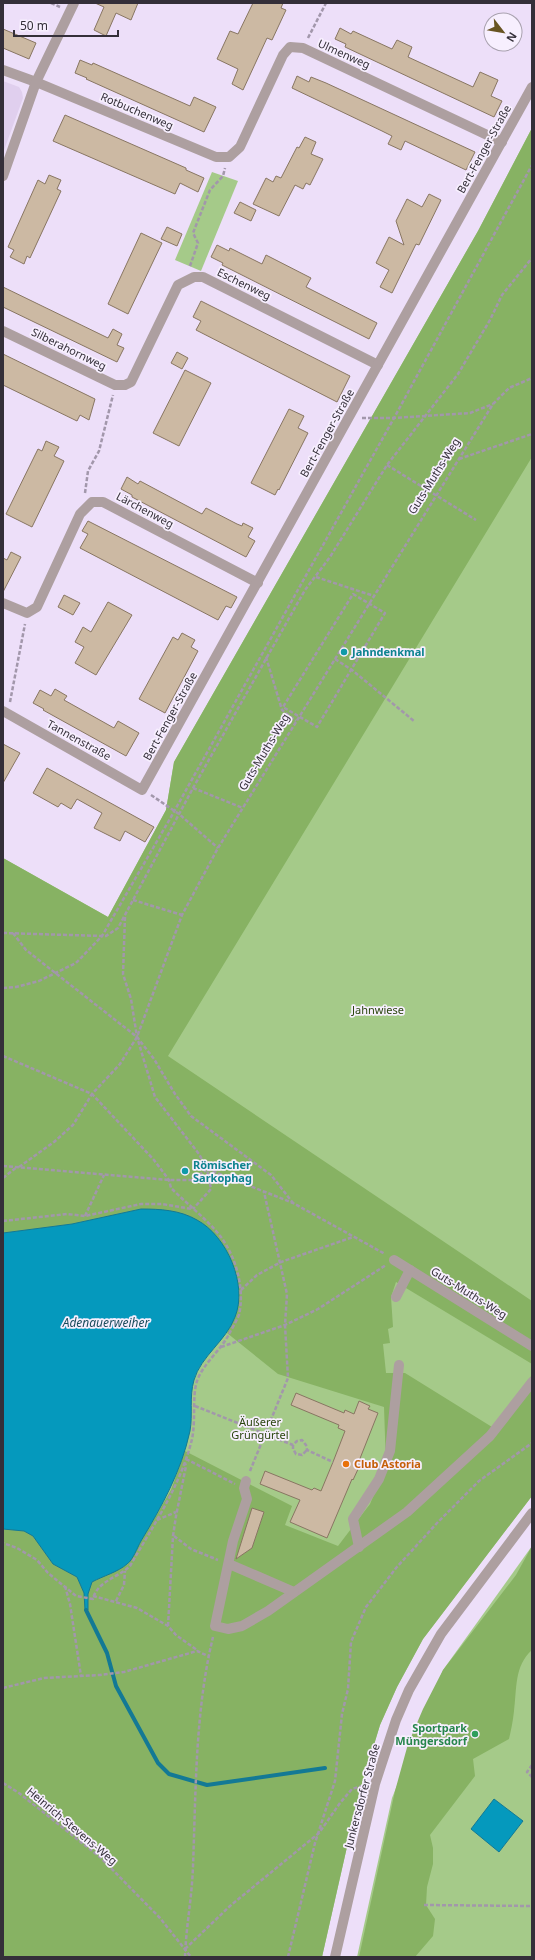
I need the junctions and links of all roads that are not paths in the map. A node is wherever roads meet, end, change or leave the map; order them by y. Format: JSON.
{"nodes":[{"id":1,"x":74,"y":3,"type":"edge"},
{"id":2,"x":3,"y":70,"type":"edge"},
{"id":3,"x":36,"y":82,"type":"junction"},
{"id":4,"x":532,"y":87,"type":"edge"},
{"id":5,"x":502,"y":142,"type":"junction"},
{"id":6,"x":229,"y":157,"type":"joint"},
{"id":7,"x":3,"y":176,"type":"edge"},
{"id":8,"x":3,"y":331,"type":"edge"},
{"id":9,"x":378,"y":365,"type":"junction"},
{"id":10,"x":120,"y":385,"type":"joint"},
{"id":11,"x":258,"y":583,"type":"junction"},
{"id":12,"x":3,"y":603,"type":"edge"},
{"id":13,"x":6,"y":713,"type":"edge"},
{"id":14,"x":142,"y":790,"type":"joint"},
{"id":15,"x":394,"y":1260,"type":"road end"},
{"id":16,"x":410,"y":1270,"type":"junction"},
{"id":17,"x":396,"y":1297,"type":"dead end"},
{"id":18,"x":532,"y":1346,"type":"edge"},
{"id":19,"x":399,"y":1365,"type":"dead end"},
{"id":20,"x":532,"y":1382,"type":"edge"},
{"id":21,"x":245,"y":1485,"type":"road end"},
{"id":22,"x":532,"y":1513,"type":"edge"},
{"id":23,"x":359,"y":1547,"type":"junction"},
{"id":24,"x":229,"y":1564,"type":"junction"},
{"id":25,"x":294,"y":1592,"type":"junction"},
{"id":26,"x":335,"y":1957,"type":"edge"}],
"edges":[{"from":1,"to":3,"type":"street"},
{"from":2,"to":3,"type":"street","name":"Rotbuchenweg"},
{"from":3,"to":6,"type":"street","name":"Rotbuchenweg"},
{"from":3,"to":7,"type":"street"},
{"from":4,"to":5,"type":"street","name":"Bert-Fenger-Straße"},
{"from":5,"to":6,"type":"street","name":"Ulmenweg"},
{"from":5,"to":9,"type":"street","name":"Bert-Fenger-Straße"},
{"from":8,"to":10,"type":"street","name":"Silberahornweg"},
{"from":9,"to":10,"type":"street","name":"Eschenweg"},
{"from":9,"to":11,"type":"street","name":"Bert-Fenger-Straße"},
{"from":11,"to":12,"type":"street","name":"Lärchenweg"},
{"from":11,"to":14,"type":"street","name":"Bert-Fenger-Straße"},
{"from":13,"to":14,"type":"street","name":"Tannenstraße"},
{"from":15,"to":16,"type":"street","name":"Guts-Muths-Weg"},
{"from":16,"to":17,"type":"street"},
{"from":16,"to":18,"type":"street","name":"Guts-Muths-Weg"},
{"from":19,"to":23,"type":"street"},
{"from":20,"to":23,"type":"street"},
{"from":21,"to":24,"type":"street"},
{"from":22,"to":26,"type":"street","name":"Junkersdorfer Straße"},
{"from":23,"to":25,"type":"street"},
{"from":24,"to":25,"type":"street"},
{"from":24,"to":25,"type":"street"}]}
